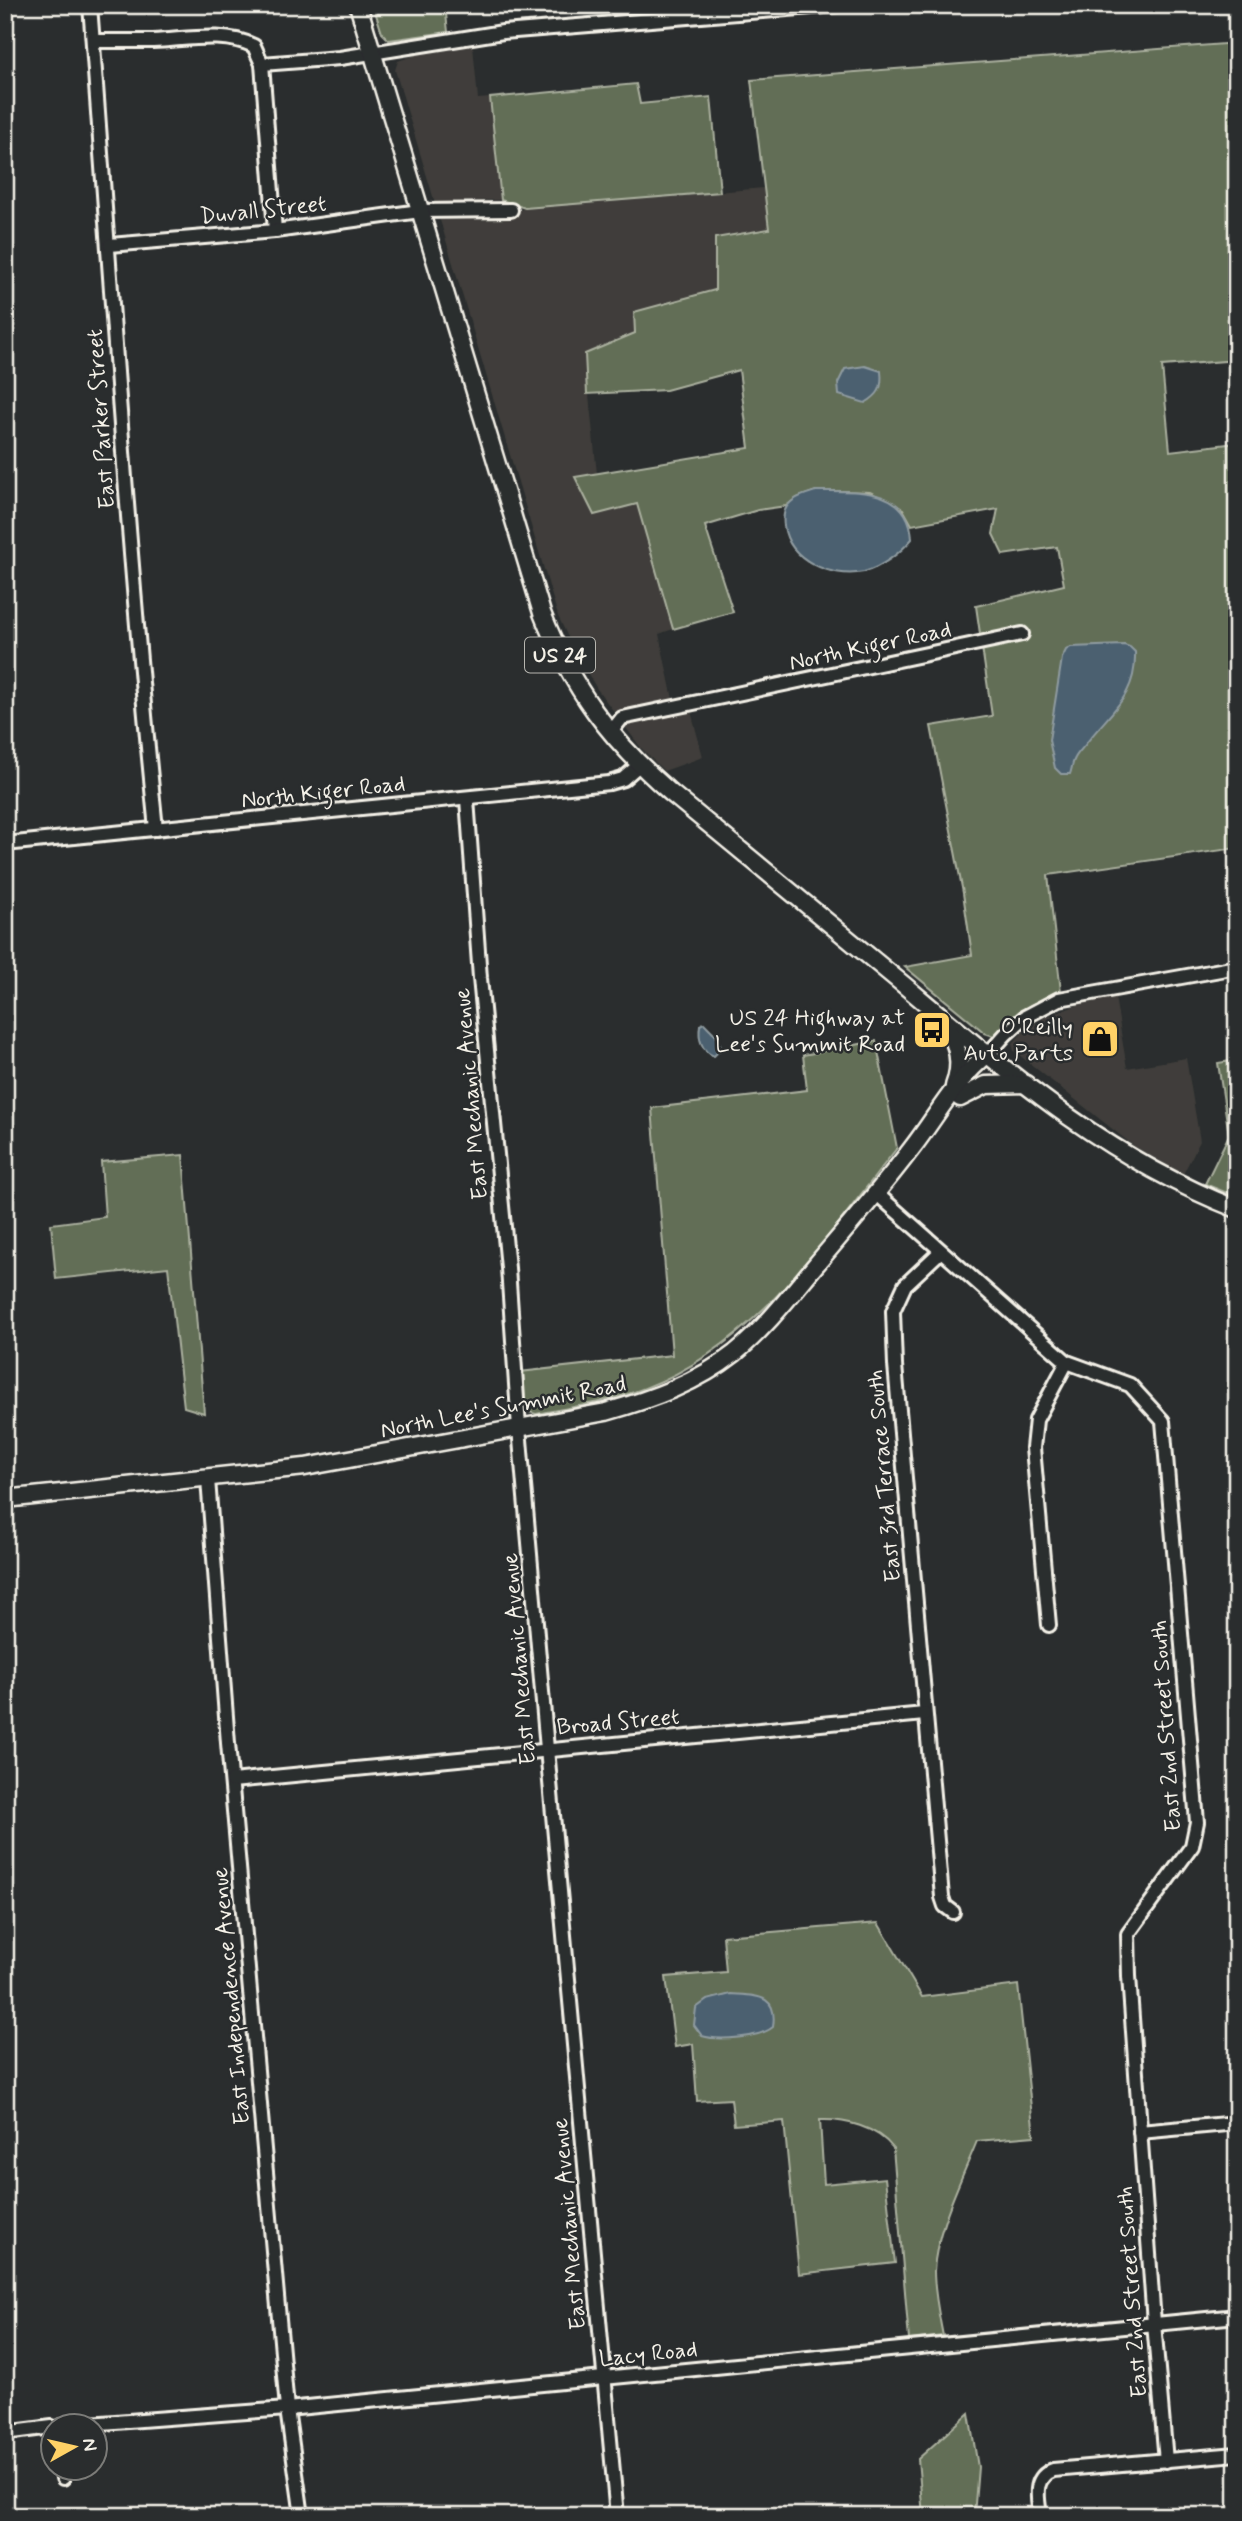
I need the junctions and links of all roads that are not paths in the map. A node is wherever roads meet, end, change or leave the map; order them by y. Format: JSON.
{"nodes":[{"id":1,"x":90,"y":5,"type":"edge"},
{"id":2,"x":358,"y":5,"type":"edge"},
{"id":3,"x":837,"y":5,"type":"edge"},
{"id":4,"x":93,"y":41,"type":"junction"},
{"id":5,"x":372,"y":52,"type":"junction"},
{"id":6,"x":262,"y":64,"type":"junction"},
{"id":7,"x":511,"y":210,"type":"dead end"},
{"id":8,"x":420,"y":211,"type":"junction"},
{"id":9,"x":275,"y":231,"type":"junction"},
{"id":10,"x":110,"y":244,"type":"junction"},
{"id":11,"x":1022,"y":634,"type":"dead end"},
{"id":12,"x":610,"y":733,"type":"junction"},
{"id":13,"x":639,"y":765,"type":"junction"},
{"id":14,"x":467,"y":799,"type":"junction"},
{"id":15,"x":156,"y":829,"type":"junction"},
{"id":16,"x":5,"y":844,"type":"edge"},
{"id":17,"x":1237,"y":967,"type":"edge"},
{"id":18,"x":945,"y":1019,"type":"junction"},
{"id":19,"x":988,"y":1054,"type":"junction"},
{"id":20,"x":1026,"y":1084,"type":"junction"},
{"id":21,"x":956,"y":1094,"type":"junction"},
{"id":22,"x":876,"y":1193,"type":"junction"},
{"id":23,"x":1237,"y":1209,"type":"edge"},
{"id":24,"x":940,"y":1252,"type":"junction"},
{"id":25,"x":1067,"y":1362,"type":"junction"},
{"id":26,"x":519,"y":1429,"type":"junction"},
{"id":27,"x":208,"y":1479,"type":"junction"},
{"id":28,"x":5,"y":1499,"type":"edge"},
{"id":29,"x":1049,"y":1625,"type":"dead end"},
{"id":30,"x":925,"y":1714,"type":"junction"},
{"id":31,"x":547,"y":1749,"type":"junction"},
{"id":32,"x":232,"y":1781,"type":"junction"},
{"id":33,"x":953,"y":1912,"type":"dead end"},
{"id":34,"x":1237,"y":2123,"type":"edge"},
{"id":35,"x":1140,"y":2132,"type":"junction"},
{"id":36,"x":1237,"y":2316,"type":"edge"},
{"id":37,"x":1154,"y":2323,"type":"junction"},
{"id":38,"x":603,"y":2379,"type":"junction"},
{"id":39,"x":288,"y":2409,"type":"junction"},
{"id":40,"x":108,"y":2423,"type":"edge"},
{"id":41,"x":38,"y":2429,"type":"edge"},
{"id":42,"x":5,"y":2433,"type":"edge"},
{"id":43,"x":1237,"y":2454,"type":"edge"},
{"id":44,"x":1167,"y":2461,"type":"junction"},
{"id":45,"x":300,"y":2509,"type":"dead end"},
{"id":46,"x":617,"y":2516,"type":"edge"},
{"id":47,"x":1040,"y":2516,"type":"edge"}],
"edges":[{"from":1,"to":4,"type":"street","name":"East Parker Street"},
{"from":2,"to":5,"type":"main road","number":"US 24"},
{"from":3,"to":5,"type":"street"},
{"from":4,"to":6,"type":"street"},
{"from":4,"to":10,"type":"street","name":"East Parker Street"},
{"from":5,"to":6,"type":"street"},
{"from":5,"to":8,"type":"main road","number":"US 24"},
{"from":6,"to":9,"type":"street"},
{"from":7,"to":8,"type":"street","name":"Duvall Street"},
{"from":8,"to":9,"type":"street","name":"Duvall Street"},
{"from":8,"to":12,"type":"main road","number":"US 24"},
{"from":9,"to":10,"type":"street","name":"Duvall Street"},
{"from":10,"to":15,"type":"street","name":"East Parker Street"},
{"from":11,"to":12,"type":"street","name":"North Kiger Road"},
{"from":12,"to":13,"type":"main road","number":"US 24"},
{"from":13,"to":14,"type":"street","name":"North Kiger Road"},
{"from":13,"to":18,"type":"main road","number":"US 24"},
{"from":14,"to":15,"type":"street","name":"North Kiger Road"},
{"from":14,"to":26,"type":"street","name":"East Mechanic Avenue"},
{"from":15,"to":16,"type":"street","name":"North Kiger Road"},
{"from":17,"to":19,"type":"street"},
{"from":18,"to":19,"type":"main road","number":"US 24"},
{"from":18,"to":21,"type":"main road"},
{"from":19,"to":20,"type":"main road","number":"US 24"},
{"from":19,"to":21,"type":"main road","name":"North Lee's Summit Road"},
{"from":20,"to":21,"type":"main road"},
{"from":20,"to":23,"type":"main road","number":"US 24"},
{"from":21,"to":22,"type":"main road","name":"North Lee's Summit Road"},
{"from":22,"to":24,"type":"street","name":"East 2nd Street South"},
{"from":22,"to":26,"type":"main road","name":"North Lee's Summit Road"},
{"from":24,"to":25,"type":"street","name":"East 2nd Street South"},
{"from":24,"to":30,"type":"street","name":"East 3rd Terrace South"},
{"from":25,"to":29,"type":"street"},
{"from":25,"to":35,"type":"street","name":"East 2nd Street South"},
{"from":26,"to":27,"type":"main road","name":"North Lee's Summit Road"},
{"from":26,"to":31,"type":"street","name":"East Mechanic Avenue"},
{"from":27,"to":28,"type":"main road","name":"North Lee's Summit Road"},
{"from":27,"to":32,"type":"street","name":"East Independence Avenue"},
{"from":30,"to":31,"type":"street","name":"Broad Street"},
{"from":30,"to":33,"type":"street","name":"East 3rd Terrace South"},
{"from":31,"to":32,"type":"street","name":"Broad Street"},
{"from":31,"to":38,"type":"street","name":"East Mechanic Avenue"},
{"from":32,"to":39,"type":"street","name":"East Independence Avenue"},
{"from":34,"to":35,"type":"street"},
{"from":35,"to":37,"type":"street","name":"East 2nd Street South"},
{"from":36,"to":37,"type":"street","name":"Lacy Road"},
{"from":37,"to":38,"type":"street","name":"Lacy Road"},
{"from":37,"to":44,"type":"street","name":"East 2nd Street South"},
{"from":38,"to":39,"type":"street","name":"Lacy Road"},
{"from":38,"to":46,"type":"street","name":"East Mechanic Avenue"},
{"from":39,"to":40,"type":"street","name":"Lacy Road"},
{"from":39,"to":45,"type":"street","name":"East Independence Avenue"},
{"from":41,"to":42,"type":"street"},
{"from":43,"to":44,"type":"street"},
{"from":44,"to":47,"type":"street"}]}
